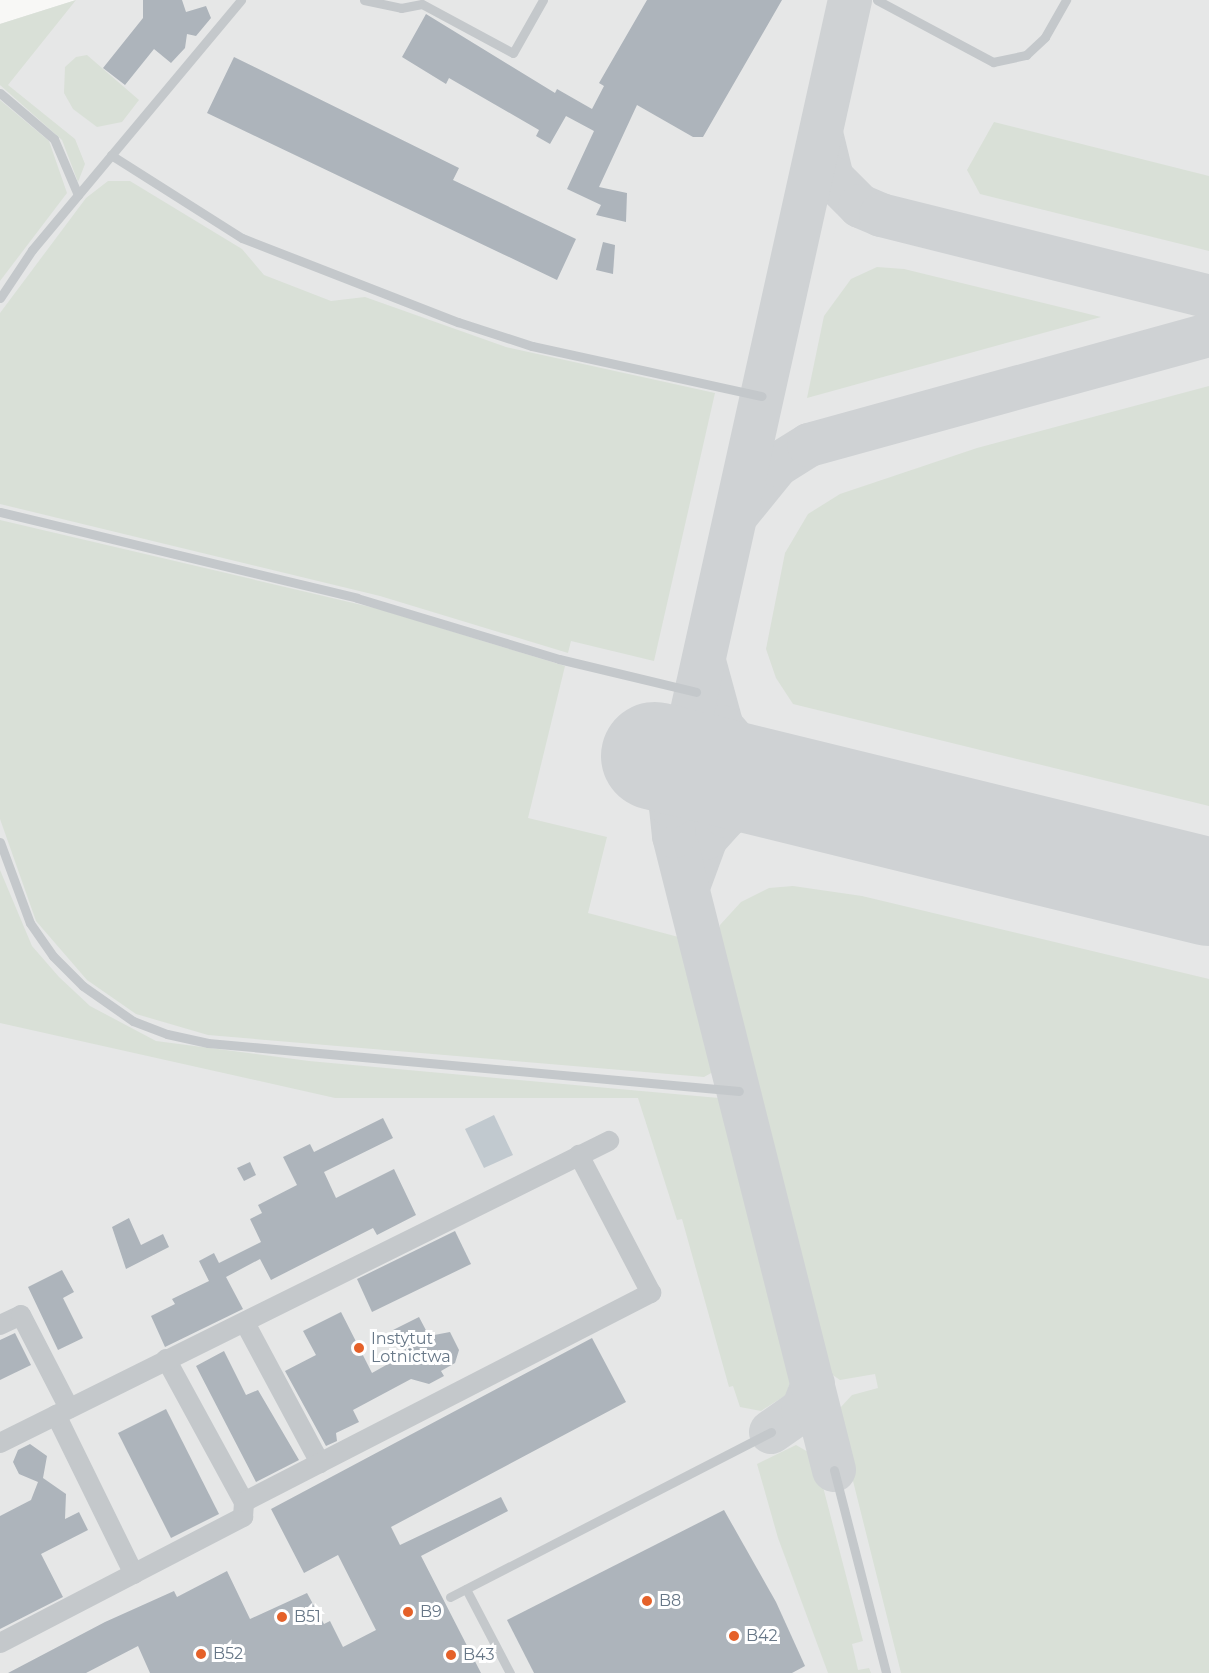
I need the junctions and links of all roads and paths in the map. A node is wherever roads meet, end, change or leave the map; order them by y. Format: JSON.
{"nodes":[{"id":1,"x":241,"y":0,"type":"edge"},
{"id":2,"x":364,"y":0,"type":"edge"},
{"id":3,"x":543,"y":0,"type":"edge"},
{"id":4,"x":877,"y":0,"type":"edge"},
{"id":5,"x":1066,"y":0,"type":"edge"},
{"id":6,"x":421,"y":2,"type":"edge"},
{"id":7,"x":0,"y":93,"type":"edge"},
{"id":8,"x":111,"y":155,"type":"junction"},
{"id":9,"x":78,"y":195,"type":"junction"},
{"id":10,"x":0,"y":298,"type":"edge"},
{"id":11,"x":762,"y":396,"type":"dead end"},
{"id":12,"x":0,"y":512,"type":"edge"},
{"id":13,"x":696,"y":692,"type":"dead end"},
{"id":14,"x":0,"y":842,"type":"edge"},
{"id":15,"x":739,"y":1091,"type":"dead end"},
{"id":16,"x":609,"y":1141,"type":"dead end"},
{"id":17,"x":579,"y":1155,"type":"junction"},
{"id":18,"x":245,"y":1323,"type":"junction"},
{"id":19,"x":0,"y":1325,"type":"edge"},
{"id":20,"x":166,"y":1359,"type":"junction"},
{"id":21,"x":62,"y":1412,"type":"junction"},
{"id":22,"x":771,"y":1432,"type":"dead end"},
{"id":23,"x":0,"y":1443,"type":"edge"},
{"id":24,"x":320,"y":1463,"type":"junction"},
{"id":25,"x":834,"y":1470,"type":"dead end"},
{"id":26,"x":244,"y":1502,"type":"junction"},
{"id":27,"x":134,"y":1574,"type":"junction"},
{"id":28,"x":466,"y":1589,"type":"junction"},
{"id":29,"x":450,"y":1597,"type":"dead end"},
{"id":30,"x":0,"y":1643,"type":"edge"},
{"id":31,"x":510,"y":1673,"type":"edge"},
{"id":32,"x":886,"y":1673,"type":"edge"}],
"edges":[{"from":1,"to":8,"type":"lane"},
{"from":2,"to":6,"type":"lane"},
{"from":3,"to":6,"type":"lane"},
{"from":4,"to":5,"type":"lane"},
{"from":7,"to":9,"type":"lane"},
{"from":8,"to":9,"type":"lane"},
{"from":8,"to":11,"type":"lane"},
{"from":9,"to":10,"type":"lane"},
{"from":12,"to":13,"type":"lane"},
{"from":14,"to":15,"type":"lane"},
{"from":16,"to":17,"type":"street"},
{"from":17,"to":18,"type":"street"},
{"from":17,"to":24,"type":"street"},
{"from":18,"to":20,"type":"street"},
{"from":18,"to":24,"type":"street"},
{"from":19,"to":21,"type":"street"},
{"from":20,"to":21,"type":"street"},
{"from":20,"to":26,"type":"street"},
{"from":21,"to":23,"type":"street"},
{"from":21,"to":27,"type":"street"},
{"from":22,"to":28,"type":"lane"},
{"from":24,"to":26,"type":"street"},
{"from":25,"to":32,"type":"lane"},
{"from":26,"to":27,"type":"street"},
{"from":27,"to":30,"type":"street"},
{"from":28,"to":29,"type":"lane"},
{"from":28,"to":31,"type":"lane"}]}
